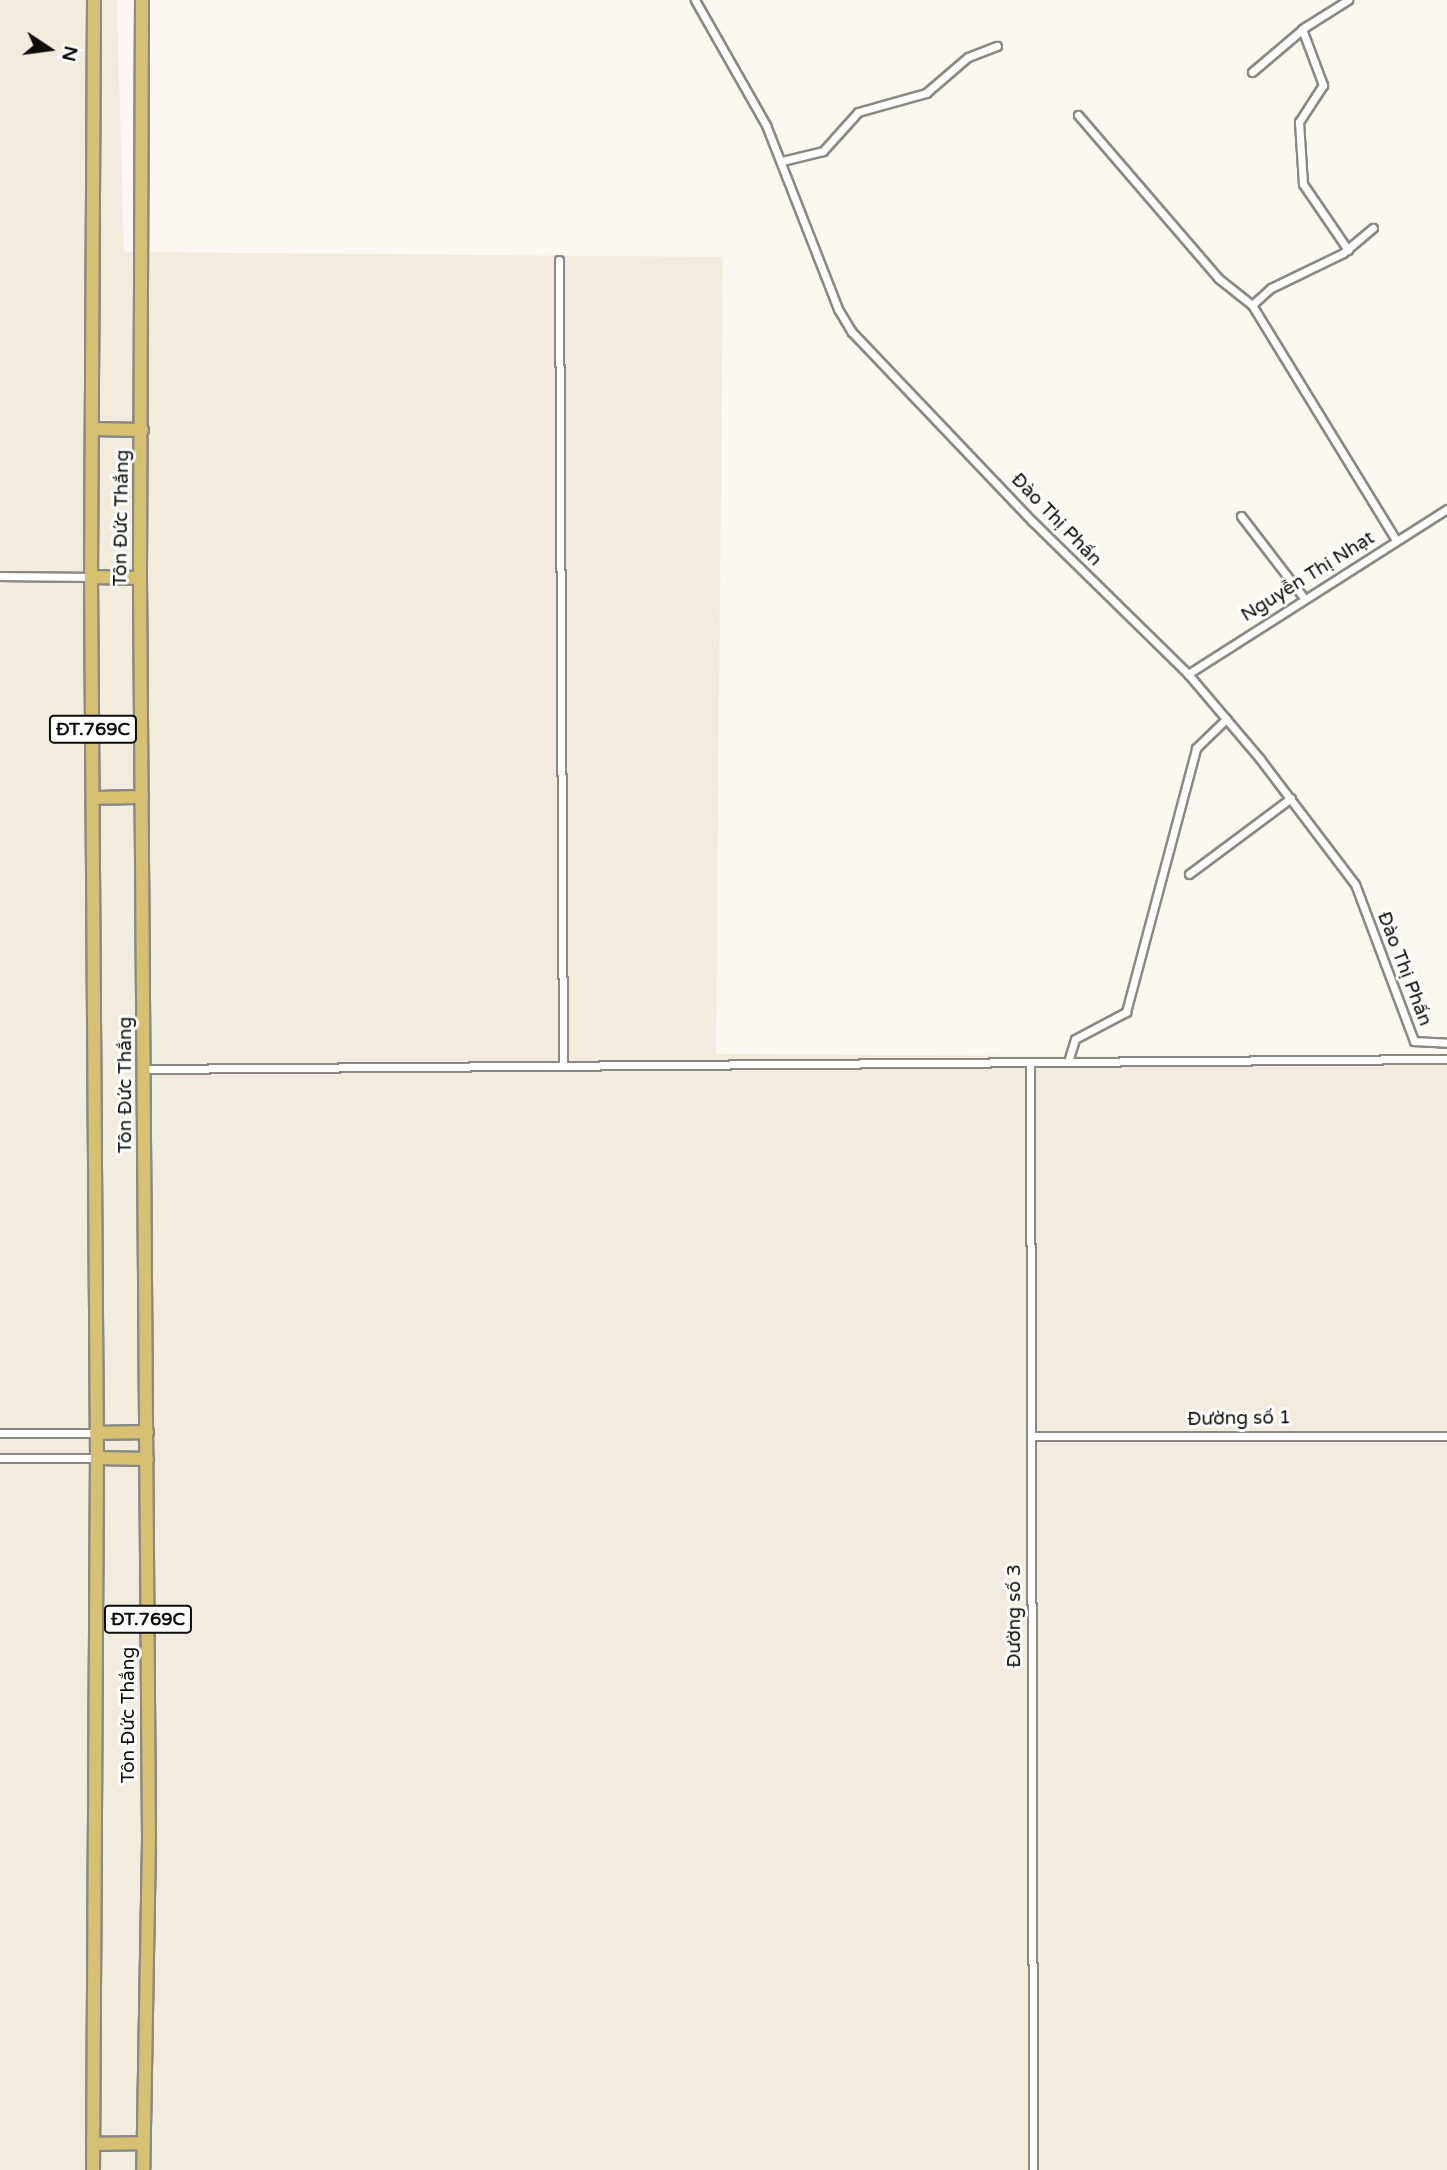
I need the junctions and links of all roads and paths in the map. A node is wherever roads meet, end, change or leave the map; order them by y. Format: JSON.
{"nodes":[{"id":1,"x":93,"y":0,"type":"edge"},
{"id":2,"x":142,"y":0,"type":"edge"},
{"id":3,"x":695,"y":0,"type":"edge"},
{"id":4,"x":1348,"y":0,"type":"edge"},
{"id":5,"x":1302,"y":29,"type":"junction"},
{"id":6,"x":998,"y":46,"type":"dead end"},
{"id":7,"x":1252,"y":72,"type":"dead end"},
{"id":8,"x":1078,"y":115,"type":"dead end"},
{"id":9,"x":782,"y":161,"type":"junction"},
{"id":10,"x":1373,"y":228,"type":"dead end"},
{"id":11,"x":1348,"y":250,"type":"junction"},
{"id":12,"x":559,"y":260,"type":"dead end"},
{"id":13,"x":1252,"y":304,"type":"junction"},
{"id":14,"x":92,"y":429,"type":"junction"},
{"id":15,"x":142,"y":430,"type":"junction"},
{"id":16,"x":1447,"y":509,"type":"edge"},
{"id":17,"x":1241,"y":516,"type":"dead end"},
{"id":18,"x":1396,"y":540,"type":"junction"},
{"id":19,"x":0,"y":576,"type":"edge"},
{"id":20,"x":91,"y":577,"type":"junction"},
{"id":21,"x":140,"y":578,"type":"junction"},
{"id":22,"x":1304,"y":598,"type":"junction"},
{"id":23,"x":1188,"y":674,"type":"junction"},
{"id":24,"x":1226,"y":719,"type":"junction"},
{"id":25,"x":142,"y":797,"type":"junction"},
{"id":26,"x":93,"y":798,"type":"junction"},
{"id":27,"x":1290,"y":798,"type":"junction"},
{"id":28,"x":1189,"y":874,"type":"dead end"},
{"id":29,"x":1447,"y":1043,"type":"edge"},
{"id":30,"x":1447,"y":1059,"type":"edge"},
{"id":31,"x":1030,"y":1062,"type":"junction"},
{"id":32,"x":1068,"y":1062,"type":"junction"},
{"id":33,"x":563,"y":1066,"type":"junction"},
{"id":34,"x":145,"y":1069,"type":"junction"},
{"id":35,"x":147,"y":1432,"type":"junction"},
{"id":36,"x":0,"y":1433,"type":"edge"},
{"id":37,"x":96,"y":1433,"type":"junction"},
{"id":38,"x":1032,"y":1436,"type":"junction"},
{"id":39,"x":1447,"y":1436,"type":"edge"},
{"id":40,"x":0,"y":1458,"type":"edge"},
{"id":41,"x":97,"y":1458,"type":"junction"},
{"id":42,"x":147,"y":1458,"type":"junction"},
{"id":43,"x":143,"y":2143,"type":"junction"},
{"id":44,"x":93,"y":2144,"type":"junction"},
{"id":45,"x":93,"y":2170,"type":"edge"},
{"id":46,"x":144,"y":2170,"type":"edge"},
{"id":47,"x":1033,"y":2170,"type":"edge"}],
"edges":[{"from":1,"to":14,"type":"main road","name":"Tôn Đức Thắng","number":"ĐT.769C"},
{"from":2,"to":15,"type":"main road","name":"Tôn Đức Thắng","number":"ĐT.769C"},
{"from":3,"to":9,"type":"street","name":"Đào Thị Phấn"},
{"from":4,"to":5,"type":"street"},
{"from":5,"to":7,"type":"street"},
{"from":5,"to":11,"type":"street"},
{"from":6,"to":9,"type":"street"},
{"from":8,"to":13,"type":"street"},
{"from":9,"to":23,"type":"street","name":"Đào Thị Phấn"},
{"from":10,"to":11,"type":"street"},
{"from":11,"to":13,"type":"street"},
{"from":12,"to":33,"type":"street"},
{"from":13,"to":18,"type":"street"},
{"from":14,"to":15,"type":"main road"},
{"from":14,"to":20,"type":"main road","name":"Tôn Đức Thắng","number":"ĐT.769C"},
{"from":15,"to":21,"type":"main road","name":"Tôn Đức Thắng","number":"ĐT.769C"},
{"from":16,"to":18,"type":"street","name":"Nguyễn Thị Nhạt"},
{"from":17,"to":22,"type":"street"},
{"from":18,"to":22,"type":"street","name":"Nguyễn Thị Nhạt"},
{"from":19,"to":20,"type":"street"},
{"from":20,"to":21,"type":"main road"},
{"from":20,"to":26,"type":"main road","name":"Tôn Đức Thắng","number":"ĐT.769C"},
{"from":21,"to":25,"type":"main road","name":"Tôn Đức Thắng","number":"ĐT.769C"},
{"from":22,"to":23,"type":"street","name":"Nguyễn Thị Nhạt"},
{"from":23,"to":24,"type":"street","name":"Đào Thị Phấn"},
{"from":24,"to":27,"type":"street","name":"Đào Thị Phấn"},
{"from":24,"to":32,"type":"street"},
{"from":25,"to":26,"type":"main road"},
{"from":25,"to":34,"type":"main road","name":"Tôn Đức Thắng","number":"ĐT.769C"},
{"from":26,"to":37,"type":"main road","name":"Tôn Đức Thắng","number":"ĐT.769C"},
{"from":27,"to":28,"type":"street"},
{"from":27,"to":29,"type":"street","name":"Đào Thị Phấn"},
{"from":30,"to":32,"type":"street"},
{"from":31,"to":32,"type":"street"},
{"from":31,"to":33,"type":"street"},
{"from":31,"to":38,"type":"street","name":"Đường số 3"},
{"from":33,"to":34,"type":"street"},
{"from":34,"to":35,"type":"main road","name":"Tôn Đức Thắng","number":"ĐT.769C"},
{"from":35,"to":37,"type":"main road"},
{"from":35,"to":42,"type":"main road","name":"Tôn Đức Thắng","number":"ĐT.769C"},
{"from":36,"to":37,"type":"street"},
{"from":37,"to":41,"type":"main road","name":"Tôn Đức Thắng","number":"ĐT.769C"},
{"from":38,"to":39,"type":"street","name":"Đường số 1"},
{"from":38,"to":47,"type":"street","name":"Đường số 3"},
{"from":40,"to":41,"type":"street"},
{"from":41,"to":42,"type":"main road"},
{"from":41,"to":44,"type":"main road","name":"Tôn Đức Thắng","number":"ĐT.769C"},
{"from":42,"to":43,"type":"main road","name":"Tôn Đức Thắng","number":"ĐT.769C"},
{"from":43,"to":44,"type":"main road"},
{"from":43,"to":46,"type":"main road","name":"Tôn Đức Thắng","number":"ĐT.769C"},
{"from":44,"to":45,"type":"main road","name":"Tôn Đức Thắng","number":"ĐT.769C"}]}
